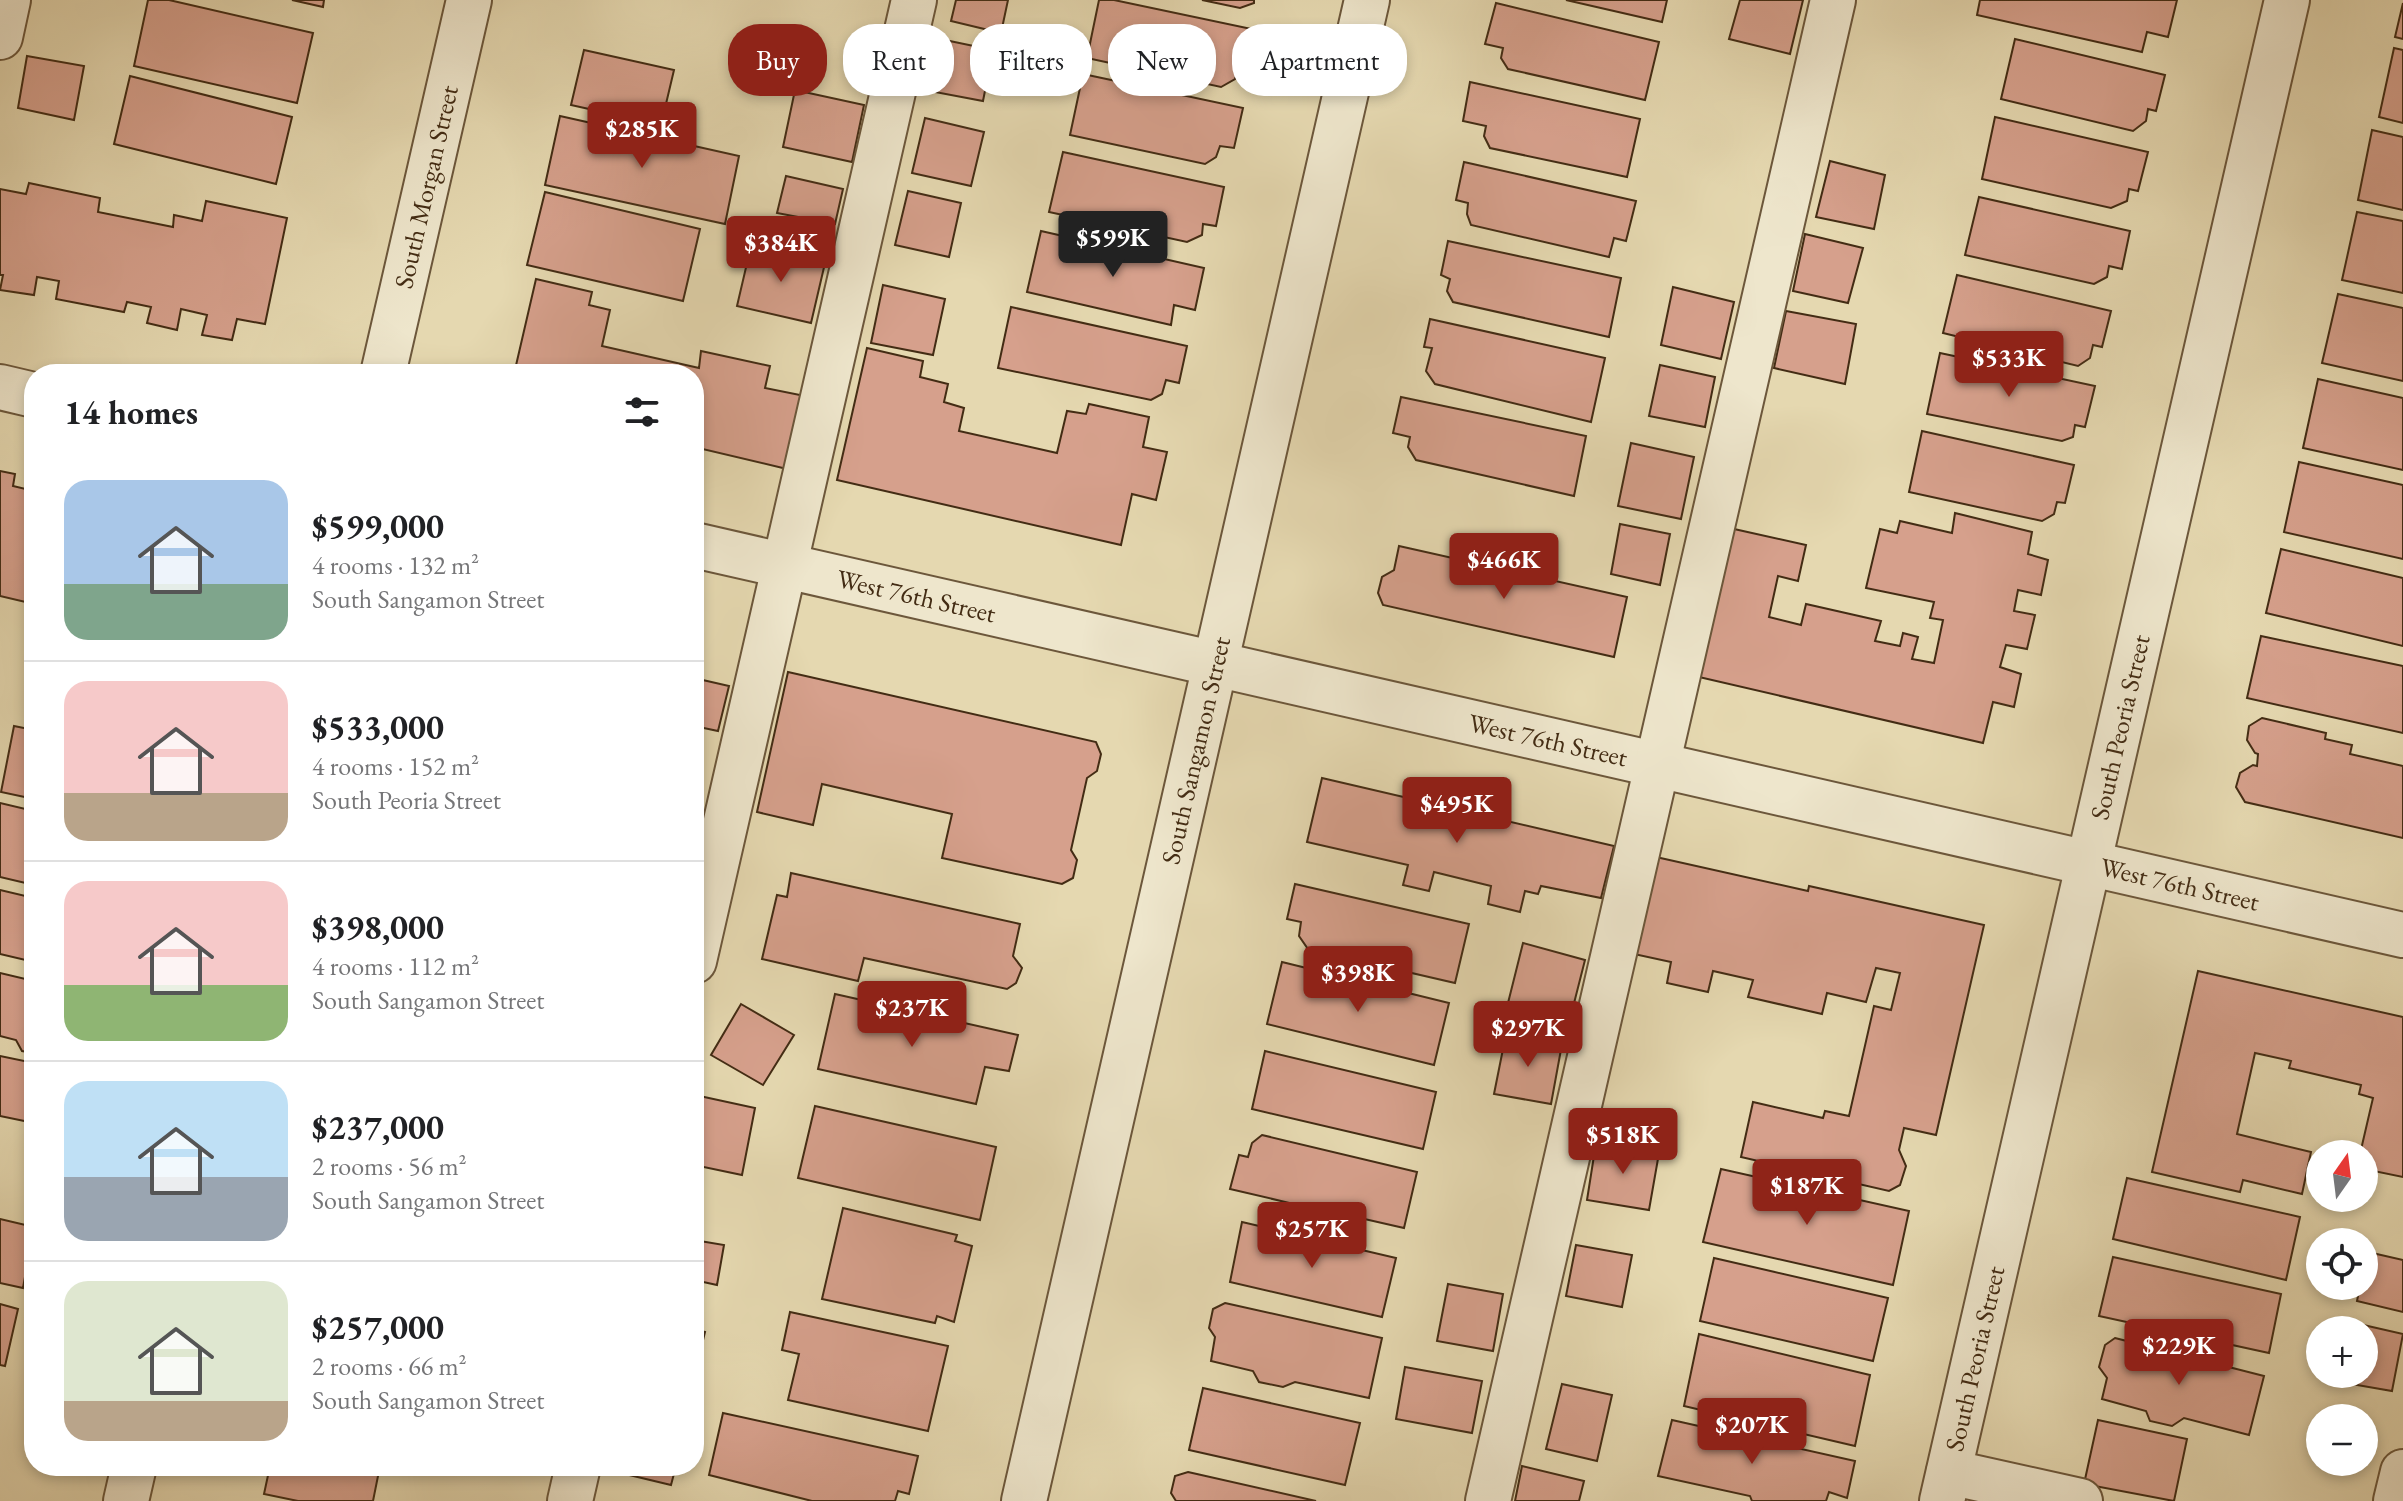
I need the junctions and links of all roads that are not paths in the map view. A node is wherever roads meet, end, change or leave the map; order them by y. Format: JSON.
{"nodes":[{"id":1,"x":8,"y":0,"type":"edge"},
{"id":2,"x":469,"y":0,"type":"edge"},
{"id":3,"x":914,"y":0,"type":"edge"},
{"id":4,"x":1367,"y":0,"type":"edge"},
{"id":5,"x":1833,"y":0,"type":"edge"},
{"id":6,"x":2287,"y":0,"type":"edge"},
{"id":7,"x":0,"y":37,"type":"edge"},
{"id":8,"x":385,"y":364,"type":"edge"},
{"id":9,"x":0,"y":387,"type":"edge"},
{"id":10,"x":24,"y":393,"type":"edge"},
{"id":11,"x":704,"y":547,"type":"edge"},
{"id":12,"x":784,"y":566,"type":"junction"},
{"id":13,"x":1216,"y":664,"type":"junction"},
{"id":14,"x":1657,"y":764,"type":"junction"},
{"id":15,"x":2089,"y":863,"type":"junction"},
{"id":16,"x":704,"y":917,"type":"edge"},
{"id":17,"x":2403,"y":935,"type":"edge"},
{"id":18,"x":2403,"y":1472,"type":"edge"},
{"id":19,"x":132,"y":1476,"type":"edge"},
{"id":20,"x":576,"y":1476,"type":"edge"},
{"id":21,"x":1946,"y":1486,"type":"edge"},
{"id":22,"x":126,"y":1501,"type":"edge"},
{"id":23,"x":570,"y":1501,"type":"edge"},
{"id":24,"x":1024,"y":1501,"type":"edge"},
{"id":25,"x":1488,"y":1501,"type":"edge"},
{"id":26,"x":2080,"y":1501,"type":"edge"},
{"id":27,"x":2396,"y":1501,"type":"edge"}],
"edges":[{"from":1,"to":7,"type":"street"},
{"from":2,"to":8,"type":"street","name":"South Morgan Street"},
{"from":3,"to":12,"type":"street"},
{"from":4,"to":13,"type":"street","name":"South Sangamon Street"},
{"from":5,"to":14,"type":"street"},
{"from":6,"to":15,"type":"street","name":"South Peoria Street"},
{"from":9,"to":10,"type":"street"},
{"from":11,"to":12,"type":"street","name":"West 76th Street"},
{"from":12,"to":13,"type":"street","name":"West 76th Street"},
{"from":12,"to":16,"type":"street"},
{"from":13,"to":14,"type":"street","name":"West 76th Street"},
{"from":13,"to":24,"type":"street","name":"South Sangamon Street"},
{"from":14,"to":15,"type":"street","name":"West 76th Street"},
{"from":14,"to":25,"type":"street"},
{"from":15,"to":17,"type":"street","name":"West 76th Street"},
{"from":15,"to":21,"type":"street","name":"South Peoria Street"},
{"from":18,"to":27,"type":"street"},
{"from":19,"to":22,"type":"street"},
{"from":20,"to":23,"type":"street"},
{"from":21,"to":26,"type":"street"}]}
